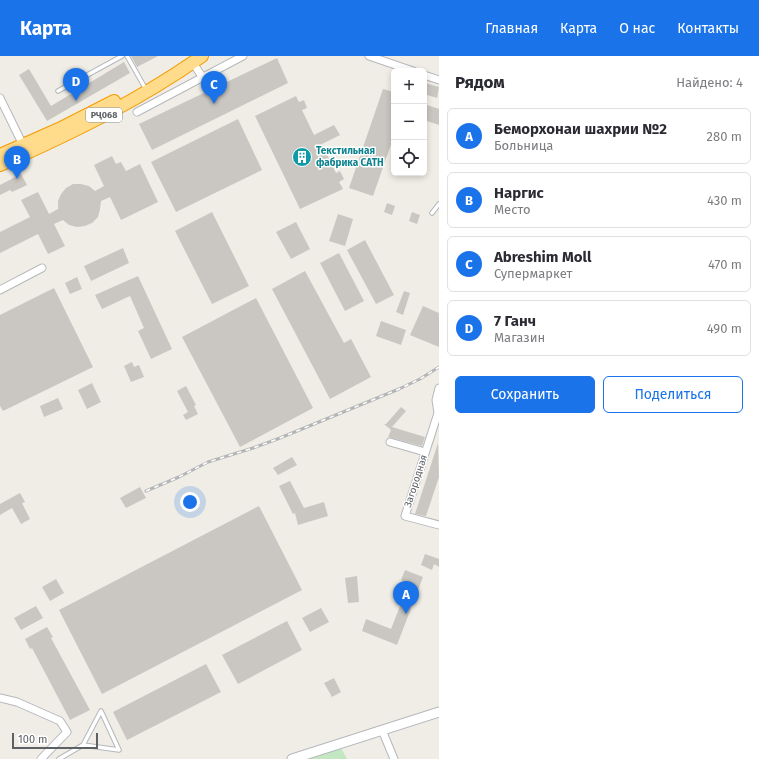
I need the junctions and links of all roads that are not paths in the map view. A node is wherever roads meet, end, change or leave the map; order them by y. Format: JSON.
{"nodes":[{"id":1,"x":122,"y":56,"type":"edge"},
{"id":2,"x":127,"y":56,"type":"edge"},
{"id":3,"x":243,"y":56,"type":"edge"},
{"id":4,"x":369,"y":56,"type":"edge"},
{"id":5,"x":196,"y":58,"type":"edge"},
{"id":6,"x":378,"y":58,"type":"edge"},
{"id":7,"x":405,"y":68,"type":"edge"},
{"id":8,"x":427,"y":76,"type":"edge"},
{"id":9,"x":202,"y":78,"type":"junction"},
{"id":10,"x":439,"y":80,"type":"edge"},
{"id":11,"x":146,"y":88,"type":"junction"},
{"id":12,"x":58,"y":91,"type":"dead end"},
{"id":13,"x":0,"y":98,"type":"edge"},
{"id":14,"x":155,"y":103,"type":"junction"},
{"id":15,"x":137,"y":112,"type":"dead end"},
{"id":16,"x":23,"y":146,"type":"junction"},
{"id":17,"x":0,"y":155,"type":"edge"},
{"id":18,"x":0,"y":165,"type":"edge"},
{"id":19,"x":439,"y":204,"type":"edge"},
{"id":20,"x":432,"y":213,"type":"dead end"},
{"id":21,"x":42,"y":268,"type":"dead end"},
{"id":22,"x":0,"y":290,"type":"edge"},
{"id":23,"x":439,"y":388,"type":"edge"},
{"id":24,"x":438,"y":413,"type":"edge"},
{"id":25,"x":390,"y":442,"type":"dead end"},
{"id":26,"x":425,"y":452,"type":"junction"},
{"id":27,"x":439,"y":525,"type":"edge"},
{"id":28,"x":0,"y":698,"type":"edge"},
{"id":29,"x":439,"y":712,"type":"edge"},
{"id":30,"x":382,"y":730,"type":"junction"},
{"id":31,"x":83,"y":745,"type":"junction"},
{"id":32,"x":41,"y":759,"type":"edge"},
{"id":33,"x":59,"y":759,"type":"edge"},
{"id":34,"x":292,"y":759,"type":"edge"},
{"id":35,"x":394,"y":759,"type":"edge"}],
"edges":[{"from":1,"to":12,"type":"lane"},
{"from":2,"to":11,"type":"lane"},
{"from":3,"to":9,"type":"street"},
{"from":4,"to":6,"type":"street"},
{"from":5,"to":9,"type":"street"},
{"from":5,"to":11,"type":"highway","number":"РҶ068"},
{"from":6,"to":7,"type":"street"},
{"from":8,"to":10,"type":"street"},
{"from":9,"to":14,"type":"street"},
{"from":11,"to":14,"type":"street"},
{"from":11,"to":16,"type":"highway","number":"РҶ068"},
{"from":11,"to":18,"type":"highway","number":"РҶ068"},
{"from":13,"to":16,"type":"street"},
{"from":14,"to":15,"type":"street"},
{"from":16,"to":17,"type":"highway","number":"РҶ068"},
{"from":19,"to":20,"type":"lane"},
{"from":21,"to":22,"type":"street"},
{"from":23,"to":24,"type":"street","name":"Загородная"},
{"from":24,"to":26,"type":"street","name":"Загородная"},
{"from":25,"to":26,"type":"street"},
{"from":26,"to":27,"type":"street","name":"Загородная"},
{"from":28,"to":32,"type":"street"},
{"from":29,"to":30,"type":"main road"},
{"from":30,"to":34,"type":"main road"},
{"from":30,"to":35,"type":"street"},
{"from":31,"to":31,"type":"lane"},
{"from":31,"to":33,"type":"lane"}]}
